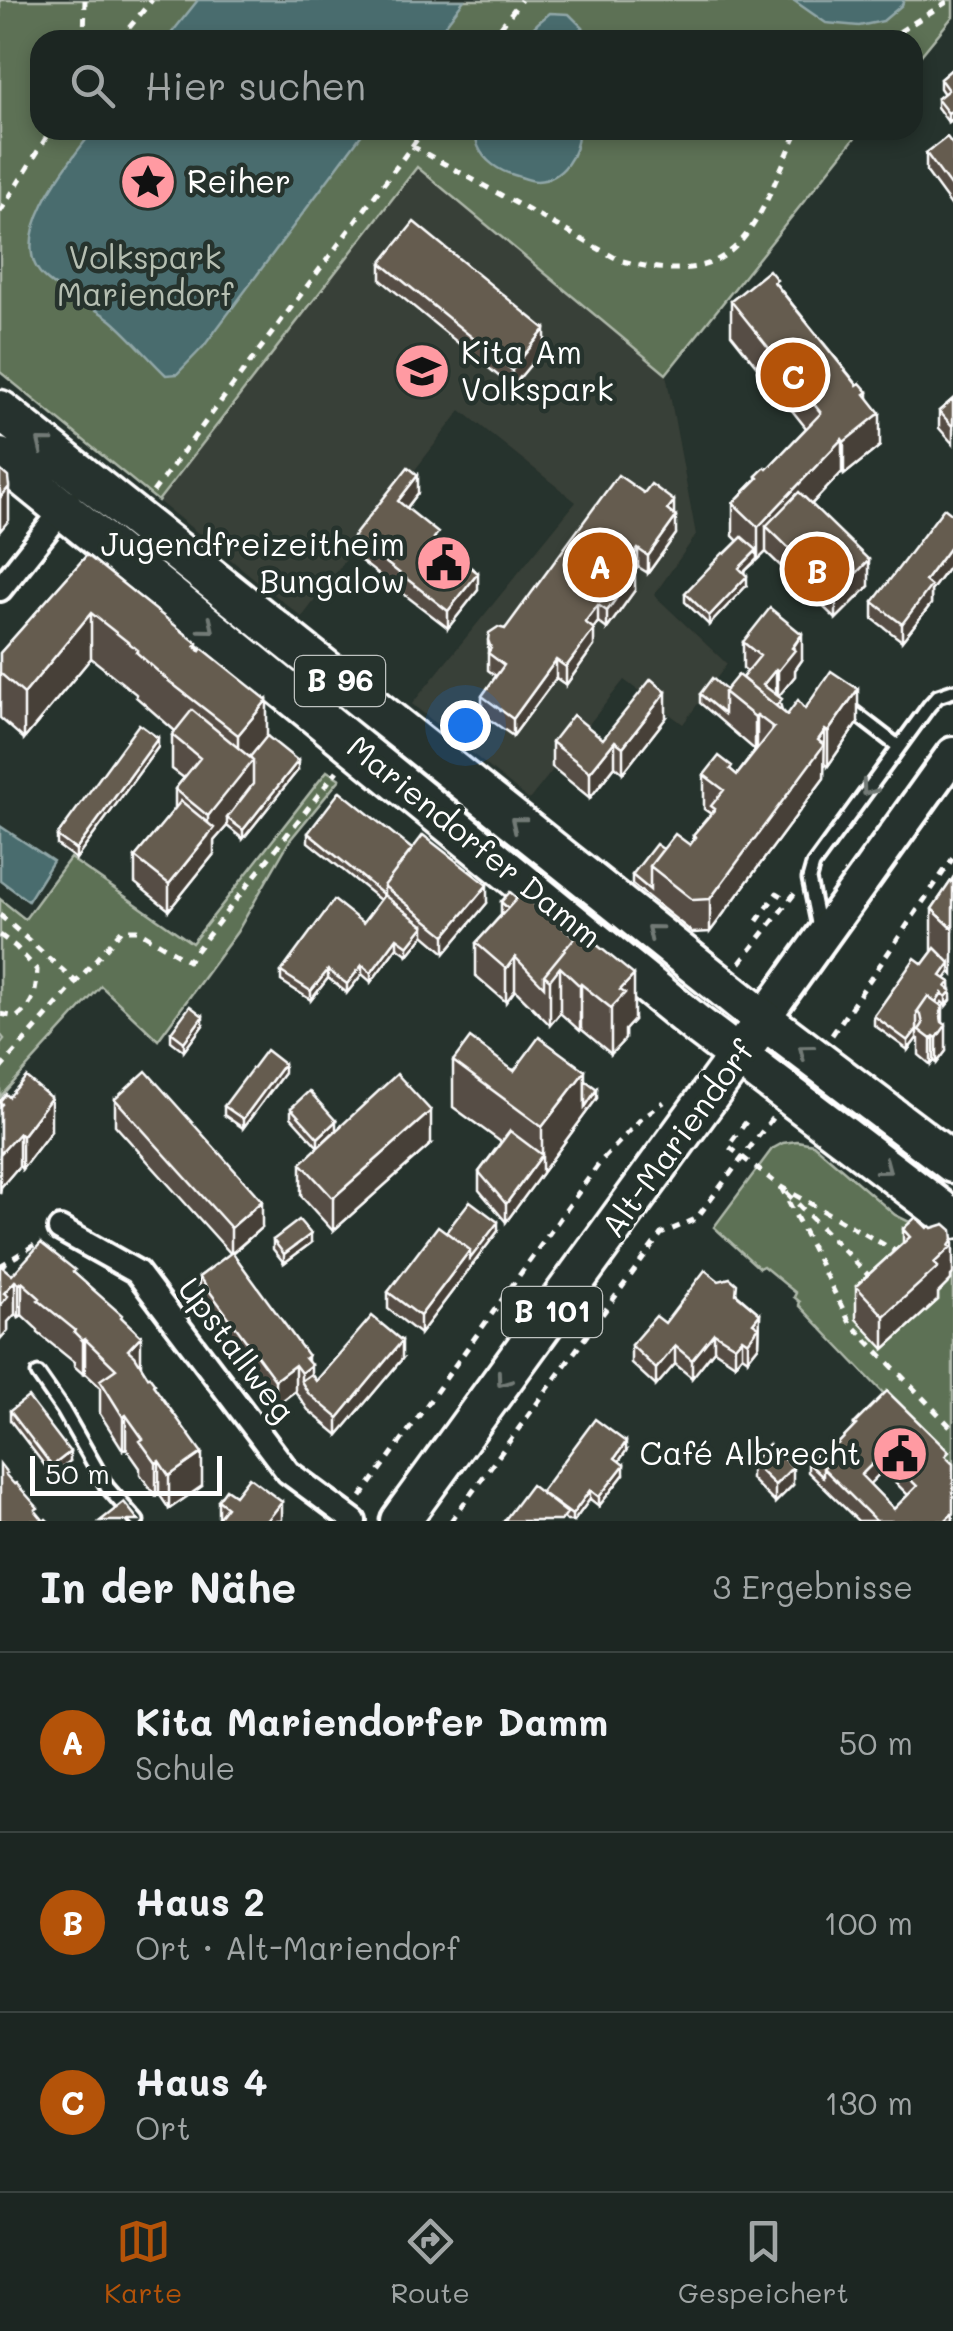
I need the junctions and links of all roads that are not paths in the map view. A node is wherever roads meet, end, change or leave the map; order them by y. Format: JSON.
{"nodes":[{"id":1,"x":0,"y":410,"type":"edge"},
{"id":2,"x":0,"y":458,"type":"edge"},
{"id":3,"x":87,"y":479,"type":"junction"},
{"id":4,"x":64,"y":510,"type":"junction"},
{"id":5,"x":0,"y":589,"type":"edge"},
{"id":6,"x":953,"y":691,"type":"edge"},
{"id":7,"x":841,"y":703,"type":"edge"},
{"id":8,"x":899,"y":747,"type":"junction"},
{"id":9,"x":953,"y":754,"type":"edge"},
{"id":10,"x":821,"y":938,"type":"junction"},
{"id":11,"x":764,"y":1020,"type":"junction"},
{"id":12,"x":738,"y":1056,"type":"junction"},
{"id":13,"x":953,"y":1162,"type":"edge"},
{"id":14,"x":953,"y":1220,"type":"edge"},
{"id":15,"x":60,"y":1229,"type":"road end"},
{"id":16,"x":38,"y":1374,"type":"dead end"},
{"id":17,"x":354,"y":1514,"type":"edge"},
{"id":18,"x":137,"y":1521,"type":"edge"},
{"id":19,"x":400,"y":1521,"type":"edge"}],
"edges":[{"from":3,"to":1,"type":"main road","name":"Mariendorfer Damm","number":"B 96","one_way":true},
{"from":2,"to":4,"type":"main road","name":"Mariendorfer Damm","number":"B 96"},
{"from":3,"to":4,"type":"street"},
{"from":11,"to":3,"type":"main road","name":"Mariendorfer Damm","number":"B 96","one_way":true},
{"from":4,"to":5,"type":"street"},
{"from":4,"to":12,"type":"main road","name":"Mariendorfer Damm","number":"B 96","one_way":true},
{"from":6,"to":8,"type":"lane"},
{"from":7,"to":8,"type":"lane"},
{"from":8,"to":10,"type":"lane","one_way":true},
{"from":9,"to":10,"type":"main road","name":"Alt-Mariendorf"},
{"from":10,"to":11,"type":"main road","name":"Alt-Mariendorf"},
{"from":11,"to":12,"type":"main road","name":"Alt-Mariendorf"},
{"from":13,"to":11,"type":"main road","name":"Mariendorfer Damm","number":"B 96","one_way":true},
{"from":12,"to":14,"type":"main road","name":"Mariendorfer Damm","number":"B 96","one_way":true},
{"from":12,"to":19,"type":"main road","name":"Alt-Mariendorf","number":"B 101","one_way":true},
{"from":15,"to":17,"type":"street","name":"Upstallweg"},
{"from":16,"to":18,"type":"lane"}]}
